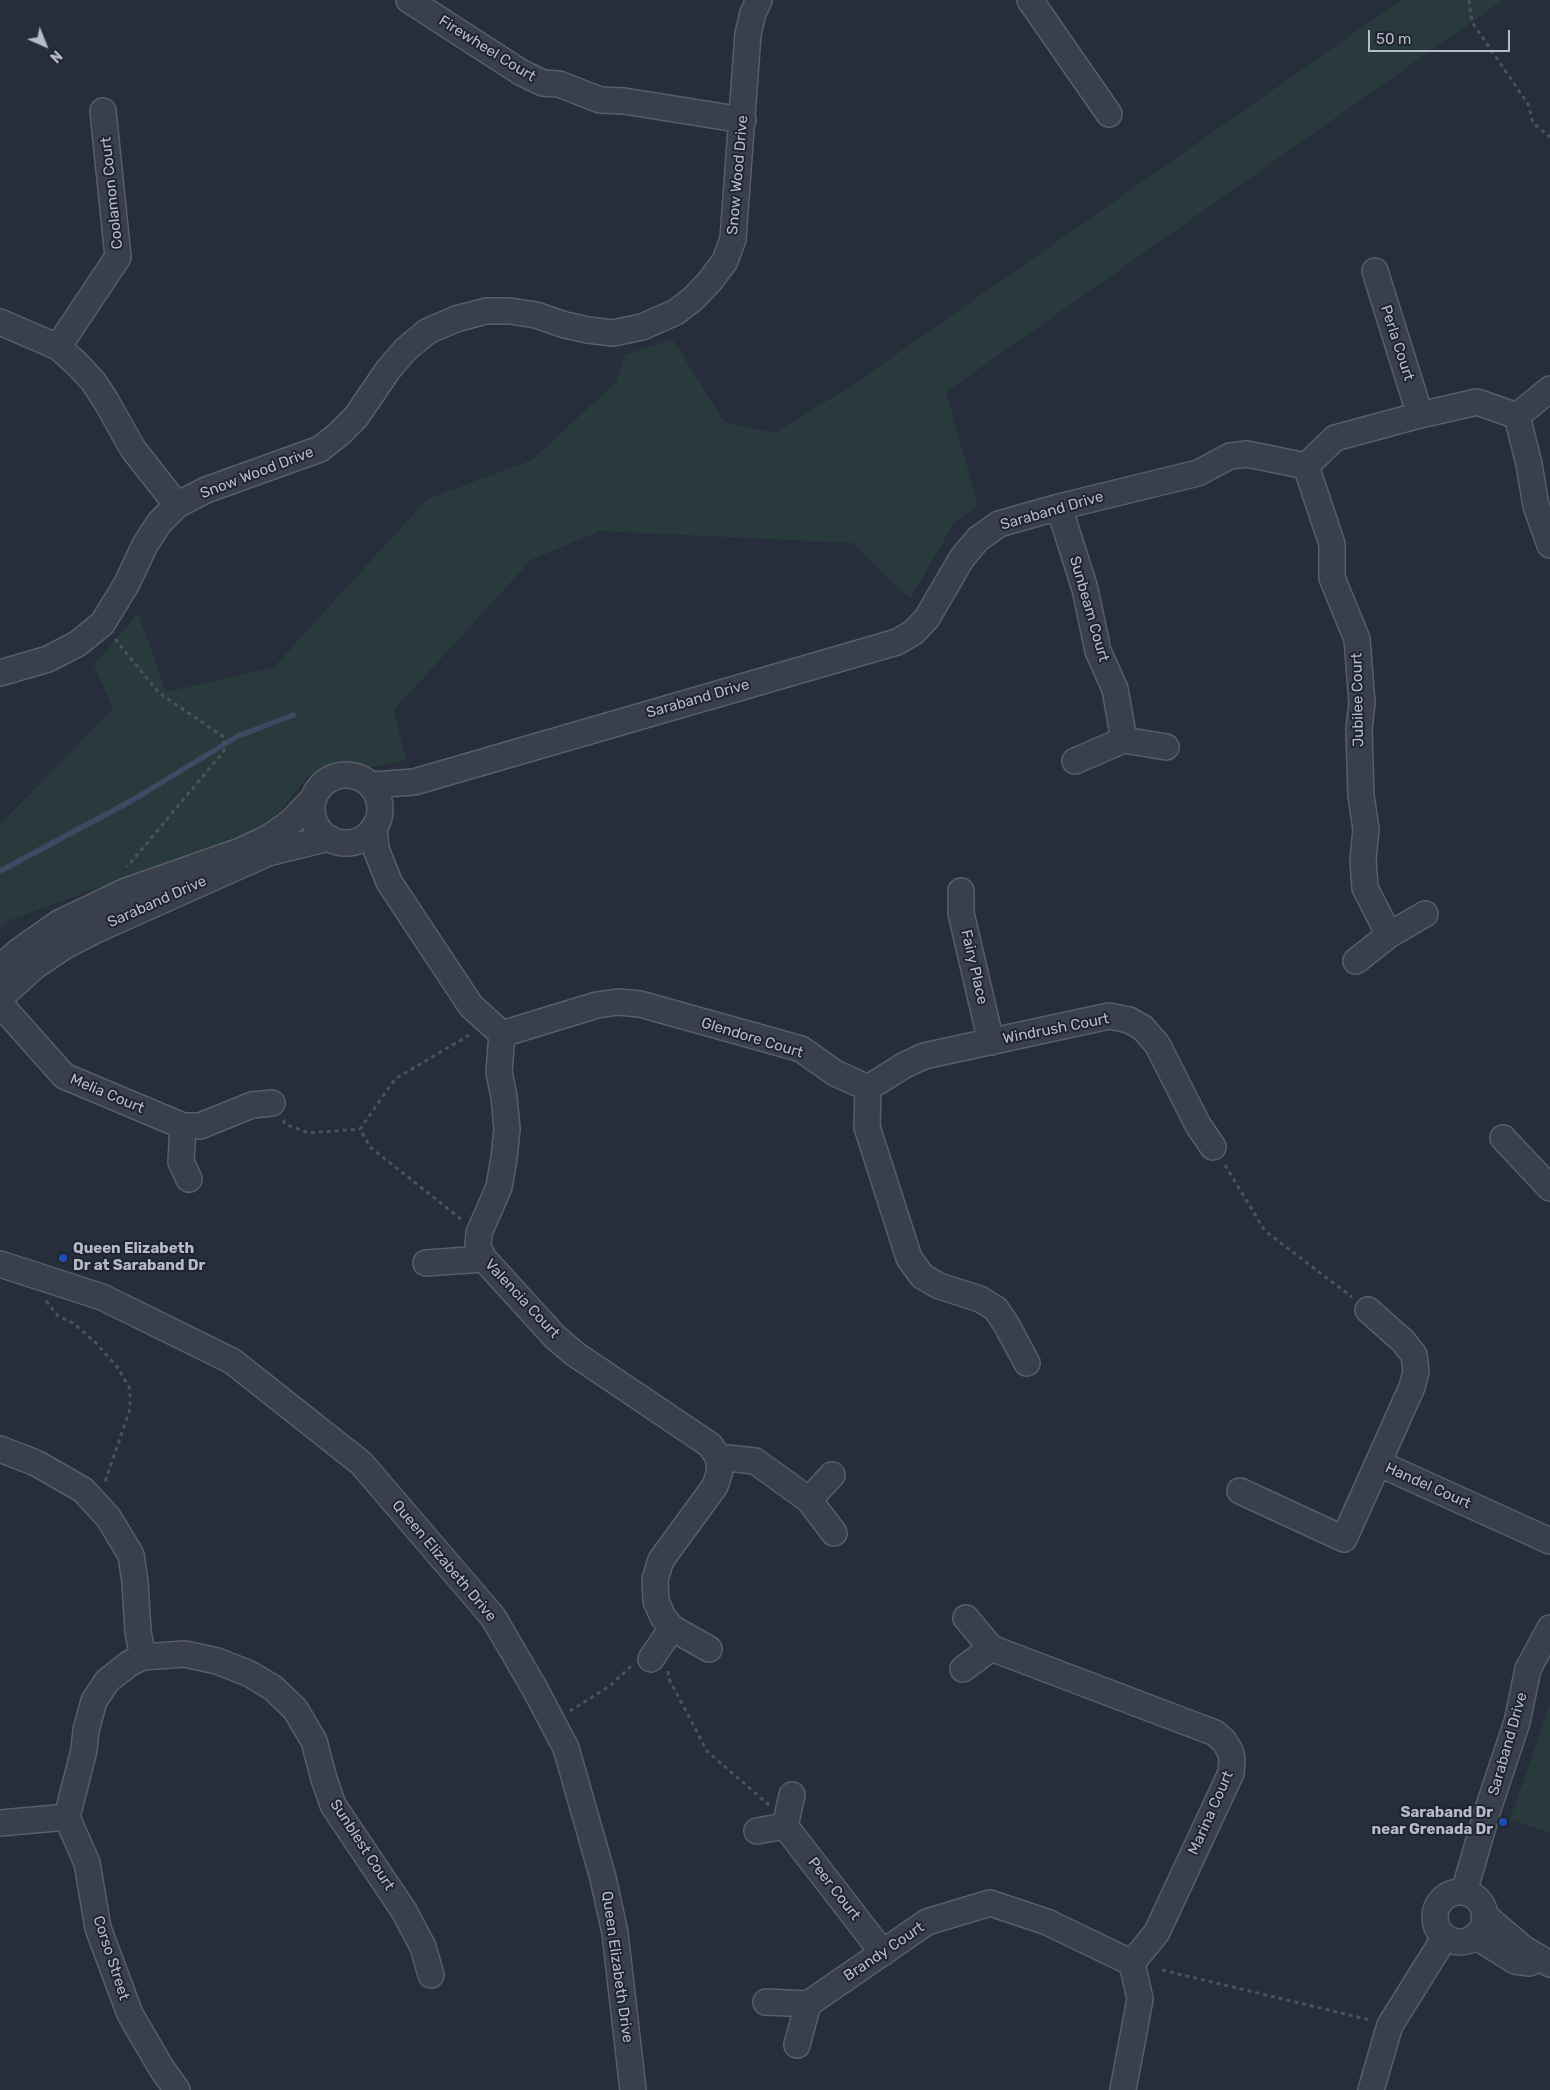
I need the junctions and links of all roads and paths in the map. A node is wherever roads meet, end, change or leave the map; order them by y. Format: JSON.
{"nodes":[{"id":1,"x":409,"y":0,"type":"edge"},
{"id":2,"x":759,"y":0,"type":"edge"},
{"id":3,"x":1030,"y":0,"type":"edge"},
{"id":4,"x":1469,"y":0,"type":"edge"},
{"id":5,"x":103,"y":111,"type":"dead end"},
{"id":6,"x":1110,"y":114,"type":"dead end"},
{"id":7,"x":743,"y":120,"type":"junction"},
{"id":8,"x":1550,"y":137,"type":"edge"},
{"id":9,"x":1375,"y":271,"type":"dead end"},
{"id":10,"x":0,"y":322,"type":"edge"},
{"id":11,"x":58,"y":348,"type":"junction"},
{"id":12,"x":1550,"y":390,"type":"edge"},
{"id":13,"x":1420,"y":415,"type":"junction"},
{"id":14,"x":1516,"y":416,"type":"junction"},
{"id":15,"x":1306,"y":466,"type":"junction"},
{"id":16,"x":177,"y":505,"type":"junction"},
{"id":17,"x":1059,"y":508,"type":"junction"},
{"id":18,"x":1550,"y":545,"type":"edge"},
{"id":19,"x":102,"y":624,"type":"junction"},
{"id":20,"x":0,"y":673,"type":"edge"},
{"id":21,"x":1124,"y":740,"type":"junction"},
{"id":22,"x":1166,"y":747,"type":"dead end"},
{"id":23,"x":1075,"y":761,"type":"dead end"},
{"id":24,"x":414,"y":782,"type":"junction"},
{"id":25,"x":369,"y":783,"type":"junction"},
{"id":26,"x":313,"y":799,"type":"junction"},
{"id":27,"x":377,"y":820,"type":"junction"},
{"id":28,"x":334,"y":840,"type":"junction"},
{"id":29,"x":126,"y":869,"type":"dead end"},
{"id":30,"x":389,"y":882,"type":"junction"},
{"id":31,"x":961,"y":891,"type":"dead end"},
{"id":32,"x":1425,"y":914,"type":"dead end"},
{"id":33,"x":1389,"y":935,"type":"junction"},
{"id":34,"x":1356,"y":961,"type":"dead end"},
{"id":35,"x":0,"y":968,"type":"edge"},
{"id":36,"x":0,"y":998,"type":"edge"},
{"id":37,"x":0,"y":1004,"type":"edge"},
{"id":38,"x":496,"y":1029,"type":"junction"},
{"id":39,"x":991,"y":1042,"type":"junction"},
{"id":40,"x":868,"y":1088,"type":"junction"},
{"id":41,"x":272,"y":1103,"type":"joint"},
{"id":42,"x":183,"y":1126,"type":"junction"},
{"id":43,"x":360,"y":1129,"type":"junction"},
{"id":44,"x":1503,"y":1138,"type":"dead end"},
{"id":45,"x":1213,"y":1147,"type":"joint"},
{"id":46,"x":189,"y":1179,"type":"dead end"},
{"id":47,"x":1550,"y":1188,"type":"edge"},
{"id":48,"x":480,"y":1233,"type":"junction"},
{"id":49,"x":484,"y":1260,"type":"junction"},
{"id":50,"x":426,"y":1263,"type":"dead end"},
{"id":51,"x":0,"y":1264,"type":"edge"},
{"id":52,"x":1337,"y":1285,"type":"dead end"},
{"id":53,"x":44,"y":1296,"type":"dead end"},
{"id":54,"x":1368,"y":1310,"type":"dead end"},
{"id":55,"x":1027,"y":1363,"type":"dead end"},
{"id":56,"x":0,"y":1449,"type":"edge"},
{"id":57,"x":718,"y":1457,"type":"junction"},
{"id":58,"x":1378,"y":1463,"type":"junction"},
{"id":59,"x":832,"y":1475,"type":"dead end"},
{"id":60,"x":1240,"y":1491,"type":"dead end"},
{"id":61,"x":809,"y":1500,"type":"junction"},
{"id":62,"x":98,"y":1504,"type":"junction"},
{"id":63,"x":834,"y":1533,"type":"dead end"},
{"id":64,"x":1550,"y":1541,"type":"edge"},
{"id":65,"x":966,"y":1618,"type":"dead end"},
{"id":66,"x":672,"y":1628,"type":"junction"},
{"id":67,"x":1550,"y":1628,"type":"edge"},
{"id":68,"x":991,"y":1648,"type":"junction"},
{"id":69,"x":709,"y":1649,"type":"dead end"},
{"id":70,"x":654,"y":1654,"type":"joint"},
{"id":71,"x":143,"y":1657,"type":"junction"},
{"id":72,"x":964,"y":1669,"type":"dead end"},
{"id":73,"x":611,"y":1685,"type":"dead end"},
{"id":74,"x":577,"y":1706,"type":"dead end"},
{"id":75,"x":792,"y":1795,"type":"dead end"},
{"id":76,"x":67,"y":1817,"type":"junction"},
{"id":77,"x":0,"y":1823,"type":"edge"},
{"id":78,"x":786,"y":1826,"type":"junction"},
{"id":79,"x":757,"y":1831,"type":"dead end"},
{"id":80,"x":1464,"y":1892,"type":"junction"},
{"id":81,"x":1480,"y":1926,"type":"junction"},
{"id":82,"x":1445,"y":1937,"type":"junction"},
{"id":83,"x":883,"y":1952,"type":"junction"},
{"id":84,"x":1132,"y":1963,"type":"junction"},
{"id":85,"x":1550,"y":1965,"type":"edge"},
{"id":86,"x":1162,"y":1970,"type":"dead end"},
{"id":87,"x":432,"y":1975,"type":"dead end"},
{"id":88,"x":766,"y":2002,"type":"dead end"},
{"id":89,"x":808,"y":2004,"type":"junction"},
{"id":90,"x":1390,"y":2025,"type":"junction"},
{"id":91,"x":797,"y":2045,"type":"dead end"},
{"id":92,"x":177,"y":2090,"type":"edge"},
{"id":93,"x":633,"y":2090,"type":"edge"},
{"id":94,"x":1123,"y":2090,"type":"edge"},
{"id":95,"x":1371,"y":2090,"type":"edge"}],
"edges":[{"from":1,"to":7,"type":"street","name":"Firewheel Court"},
{"from":2,"to":7,"type":"street","name":"Snow Wood Drive"},
{"from":3,"to":6,"type":"street"},
{"from":4,"to":8,"type":"path"},
{"from":5,"to":11,"type":"street","name":"Coolamon Court"},
{"from":7,"to":16,"type":"street","name":"Snow Wood Drive"},
{"from":9,"to":13,"type":"street","name":"Perla Court"},
{"from":10,"to":11,"type":"street"},
{"from":11,"to":16,"type":"street"},
{"from":12,"to":14,"type":"street"},
{"from":13,"to":14,"type":"street"},
{"from":13,"to":15,"type":"street"},
{"from":14,"to":18,"type":"street"},
{"from":15,"to":17,"type":"street","name":"Saraband Drive"},
{"from":15,"to":33,"type":"street","name":"Jubilee Court"},
{"from":16,"to":19,"type":"street","name":"Snow Wood Drive"},
{"from":17,"to":21,"type":"street","name":"Sunbeam Court"},
{"from":17,"to":24,"type":"street","name":"Saraband Drive"},
{"from":19,"to":20,"type":"street","name":"Snow Wood Drive"},
{"from":19,"to":29,"type":"path"},
{"from":21,"to":22,"type":"street"},
{"from":21,"to":23,"type":"street"},
{"from":24,"to":25,"type":"street","name":"Saraband Drive"},
{"from":24,"to":27,"type":"street","name":"Saraband Drive"},
{"from":25,"to":26,"type":"street"},
{"from":25,"to":27,"type":"street"},
{"from":26,"to":28,"type":"street"},
{"from":26,"to":35,"type":"street","name":"Saraband Drive"},
{"from":27,"to":28,"type":"street"},
{"from":27,"to":30,"type":"street"},
{"from":28,"to":30,"type":"street"},
{"from":28,"to":36,"type":"street","name":"Saraband Drive"},
{"from":30,"to":38,"type":"street"},
{"from":31,"to":39,"type":"street","name":"Fairy Place"},
{"from":32,"to":33,"type":"street"},
{"from":33,"to":34,"type":"street"},
{"from":37,"to":42,"type":"street","name":"Melia Court"},
{"from":38,"to":40,"type":"street","name":"Glendore Court"},
{"from":38,"to":43,"type":"path"},
{"from":38,"to":48,"type":"street","name":"Valencia Court"},
{"from":39,"to":40,"type":"street","name":"Windrush Court"},
{"from":39,"to":45,"type":"street","name":"Windrush Court"},
{"from":40,"to":55,"type":"street"},
{"from":41,"to":42,"type":"street","name":"Melia Court"},
{"from":41,"to":43,"type":"path"},
{"from":42,"to":46,"type":"street"},
{"from":43,"to":48,"type":"path"},
{"from":44,"to":47,"type":"street"},
{"from":45,"to":52,"type":"path"},
{"from":48,"to":49,"type":"street","name":"Valencia Court"},
{"from":49,"to":50,"type":"street"},
{"from":49,"to":57,"type":"street","name":"Valencia Court"},
{"from":51,"to":93,"type":"street","name":"Queen Elizabeth Drive"},
{"from":53,"to":62,"type":"path"},
{"from":54,"to":58,"type":"street"},
{"from":56,"to":62,"type":"street"},
{"from":57,"to":61,"type":"street"},
{"from":57,"to":66,"type":"street"},
{"from":58,"to":60,"type":"street","name":"Handel Court"},
{"from":58,"to":64,"type":"street","name":"Handel Court"},
{"from":59,"to":61,"type":"street"},
{"from":61,"to":63,"type":"street"},
{"from":62,"to":71,"type":"street"},
{"from":65,"to":68,"type":"street","name":"Marina Court"},
{"from":66,"to":69,"type":"street"},
{"from":66,"to":70,"type":"street"},
{"from":67,"to":80,"type":"street","name":"Saraband Drive"},
{"from":68,"to":72,"type":"street"},
{"from":68,"to":84,"type":"street","name":"Marina Court"},
{"from":70,"to":78,"type":"path"},
{"from":71,"to":76,"type":"street","name":"Sunblest Court"},
{"from":71,"to":87,"type":"street","name":"Sunblest Court"},
{"from":73,"to":74,"type":"path"},
{"from":75,"to":78,"type":"street"},
{"from":76,"to":77,"type":"street"},
{"from":76,"to":92,"type":"street","name":"Corso Street"},
{"from":78,"to":79,"type":"street"},
{"from":78,"to":83,"type":"street","name":"Peer Court"},
{"from":80,"to":81,"type":"street"},
{"from":80,"to":82,"type":"street"},
{"from":81,"to":82,"type":"street"},
{"from":81,"to":85,"type":"street"},
{"from":82,"to":90,"type":"street"},
{"from":83,"to":84,"type":"street","name":"Brandy Court"},
{"from":83,"to":89,"type":"street","name":"Brandy Court"},
{"from":84,"to":94,"type":"street"},
{"from":86,"to":90,"type":"path"},
{"from":88,"to":89,"type":"street"},
{"from":89,"to":91,"type":"street"},
{"from":90,"to":95,"type":"street"}]}
